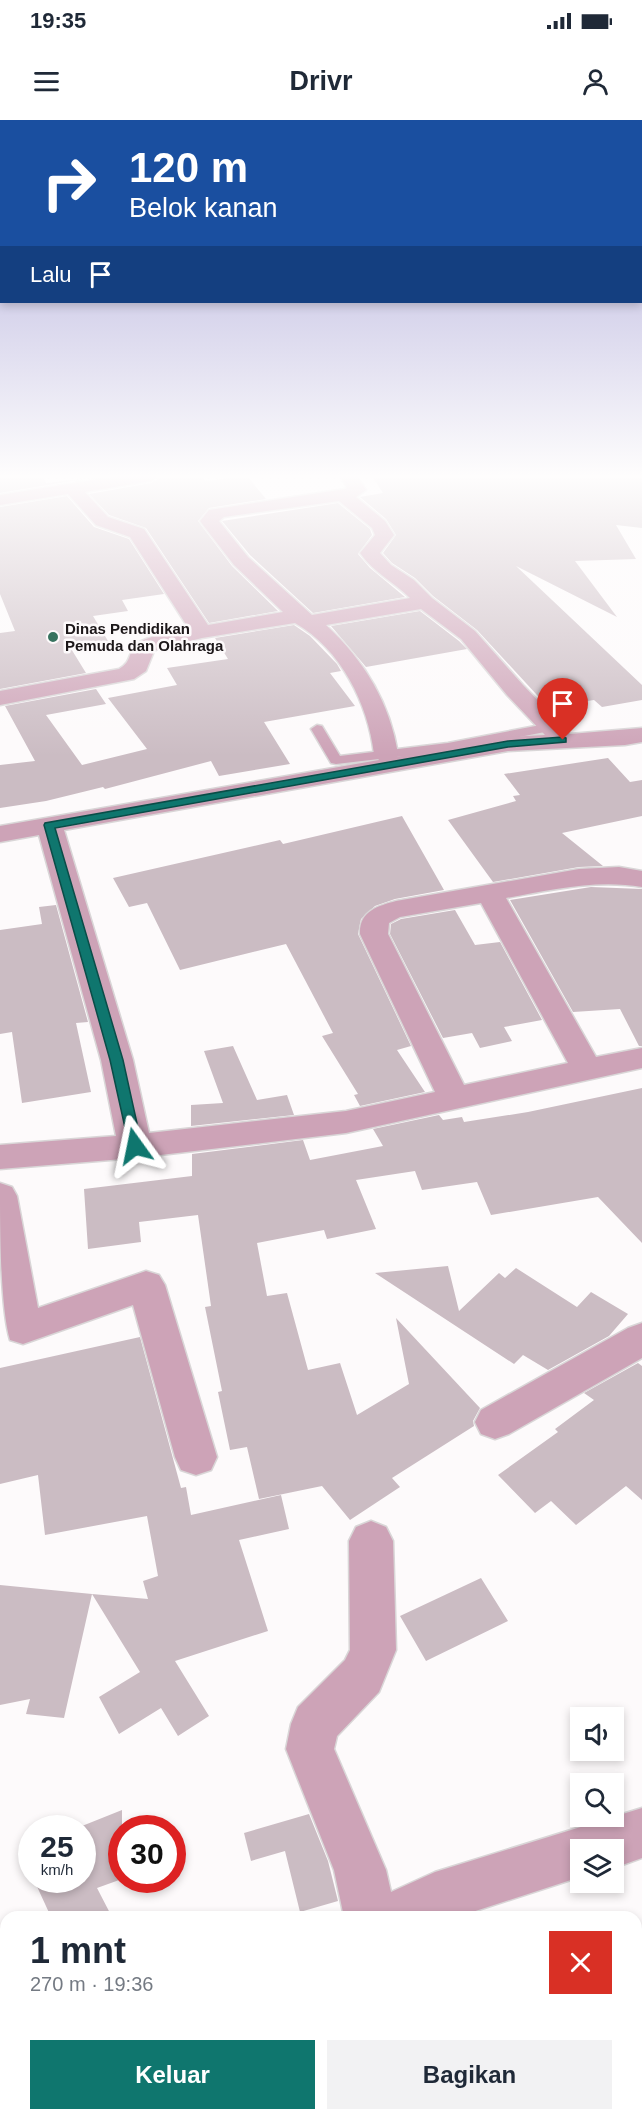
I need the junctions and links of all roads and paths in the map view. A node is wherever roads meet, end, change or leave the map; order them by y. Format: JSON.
{"nodes":[{"id":1,"x":161,"y":569,"type":"edge"},
{"id":2,"x":250,"y":569,"type":"edge"},
{"id":3,"x":385,"y":569,"type":"edge"},
{"id":4,"x":425,"y":602,"type":"junction"},
{"id":5,"x":303,"y":619,"type":"junction"},
{"id":6,"x":202,"y":632,"type":"junction"},
{"id":7,"x":0,"y":698,"type":"edge"},
{"id":8,"x":316,"y":729,"type":"dead end"},
{"id":9,"x":557,"y":734,"type":"junction"},
{"id":10,"x":642,"y":735,"type":"edge"},
{"id":11,"x":386,"y":754,"type":"junction"},
{"id":12,"x":339,"y":767,"type":"junction"},
{"id":13,"x":49,"y":825,"type":"junction"},
{"id":14,"x":0,"y":834,"type":"edge"},
{"id":15,"x":642,"y":879,"type":"edge"},
{"id":16,"x":490,"y":894,"type":"junction"},
{"id":17,"x":642,"y":1058,"type":"edge"},
{"id":18,"x":587,"y":1070,"type":"junction"},
{"id":19,"x":455,"y":1100,"type":"junction"},
{"id":20,"x":135,"y":1146,"type":"junction"},
{"id":21,"x":0,"y":1157,"type":"edge"},
{"id":22,"x":0,"y":1196,"type":"edge"},
{"id":23,"x":642,"y":1339,"type":"edge"},
{"id":24,"x":495,"y":1422,"type":"dead end"},
{"id":25,"x":196,"y":1457,"type":"dead end"},
{"id":26,"x":370,"y":1541,"type":"dead end"},
{"id":27,"x":642,"y":1833,"type":"edge"},
{"id":28,"x":623,"y":1839,"type":"edge"},
{"id":29,"x":570,"y":1855,"type":"edge"},
{"id":30,"x":369,"y":1911,"type":"edge"},
{"id":31,"x":409,"y":1911,"type":"edge"}],
"edges":[{"from":1,"to":6,"type":"street"},
{"from":2,"to":5,"type":"street"},
{"from":3,"to":4,"type":"street"},
{"from":4,"to":5,"type":"street"},
{"from":4,"to":9,"type":"street"},
{"from":5,"to":6,"type":"street"},
{"from":5,"to":11,"type":"street"},
{"from":6,"to":7,"type":"street"},
{"from":8,"to":12,"type":"lane"},
{"from":9,"to":10,"type":"street"},
{"from":9,"to":11,"type":"lane"},
{"from":9,"to":12,"type":"street"},
{"from":11,"to":12,"type":"lane"},
{"from":12,"to":13,"type":"street"},
{"from":13,"to":14,"type":"street"},
{"from":13,"to":20,"type":"street"},
{"from":15,"to":16,"type":"street"},
{"from":16,"to":18,"type":"street"},
{"from":16,"to":19,"type":"street"},
{"from":17,"to":18,"type":"street"},
{"from":18,"to":19,"type":"street"},
{"from":19,"to":20,"type":"street"},
{"from":20,"to":21,"type":"street"},
{"from":22,"to":25,"type":"street"},
{"from":23,"to":24,"type":"street"},
{"from":26,"to":30,"type":"street"},
{"from":27,"to":28,"type":"street"},
{"from":29,"to":31,"type":"street"}]}
